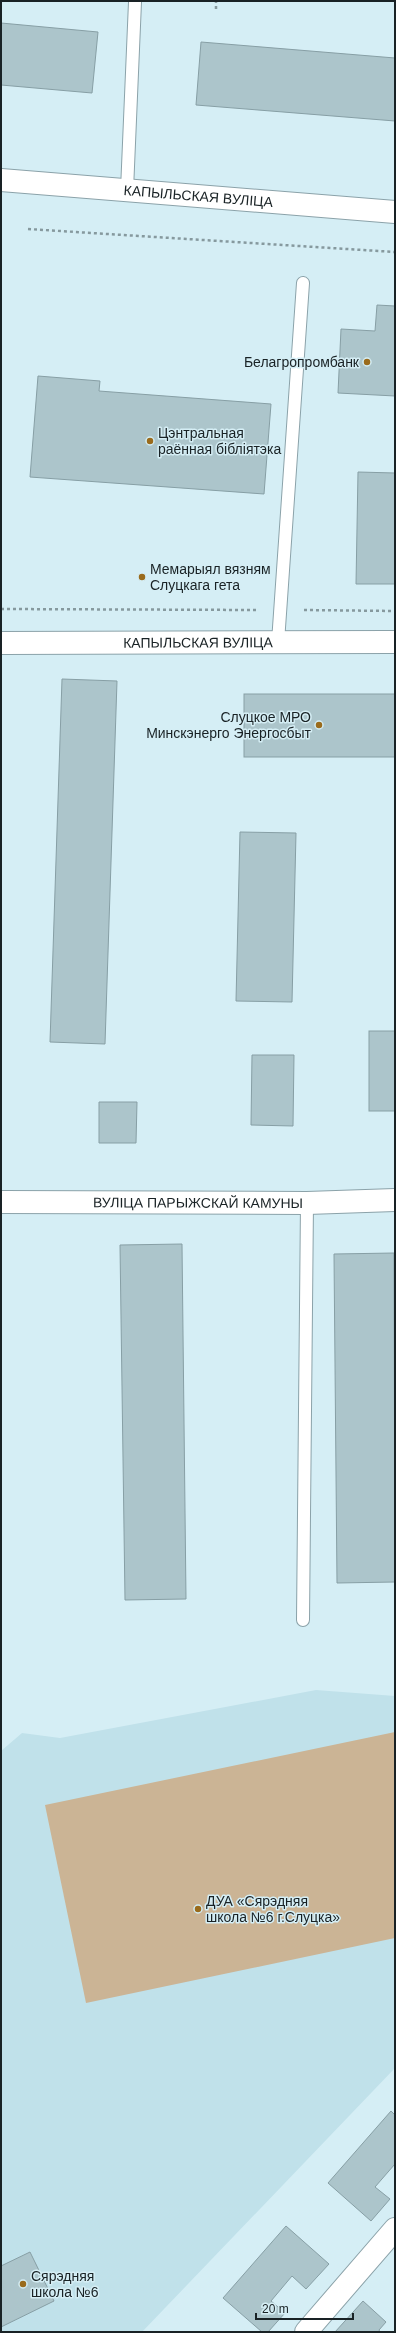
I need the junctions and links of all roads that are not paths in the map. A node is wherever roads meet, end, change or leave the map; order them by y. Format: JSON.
{"nodes":[{"id":1,"x":135,"y":2,"type":"edge"},
{"id":2,"x":1,"y":180,"type":"edge"},
{"id":3,"x":127,"y":190,"type":"junction"},
{"id":4,"x":395,"y":212,"type":"edge"},
{"id":5,"x":303,"y":283,"type":"dead end"},
{"id":6,"x":1,"y":642,"type":"edge"},
{"id":7,"x":278,"y":642,"type":"junction"},
{"id":8,"x":395,"y":642,"type":"edge"},
{"id":9,"x":395,"y":1200,"type":"edge"},
{"id":10,"x":1,"y":1202,"type":"edge"},
{"id":11,"x":307,"y":1203,"type":"junction"},
{"id":12,"x":303,"y":1620,"type":"dead end"},
{"id":13,"x":395,"y":2229,"type":"edge"},
{"id":14,"x":306,"y":2332,"type":"edge"}],
"edges":[{"from":1,"to":3,"type":"lane"},
{"from":2,"to":3,"type":"main road","name":"КАПЫЛЬСКАЯ ВУЛІЦА"},
{"from":3,"to":4,"type":"main road","name":"КАПЫЛЬСКАЯ ВУЛІЦА"},
{"from":5,"to":7,"type":"lane"},
{"from":6,"to":7,"type":"main road","name":"КАПЫЛЬСКАЯ ВУЛІЦА"},
{"from":7,"to":8,"type":"main road","name":"КАПЫЛЬСКАЯ ВУЛІЦА"},
{"from":9,"to":11,"type":"main road","name":"ВУЛІЦА ПАРЫЖСКАЙ КАМУНЫ"},
{"from":10,"to":11,"type":"main road","name":"ВУЛІЦА ПАРЫЖСКАЙ КАМУНЫ"},
{"from":11,"to":12,"type":"lane"},
{"from":13,"to":14,"type":"main road"}]}
